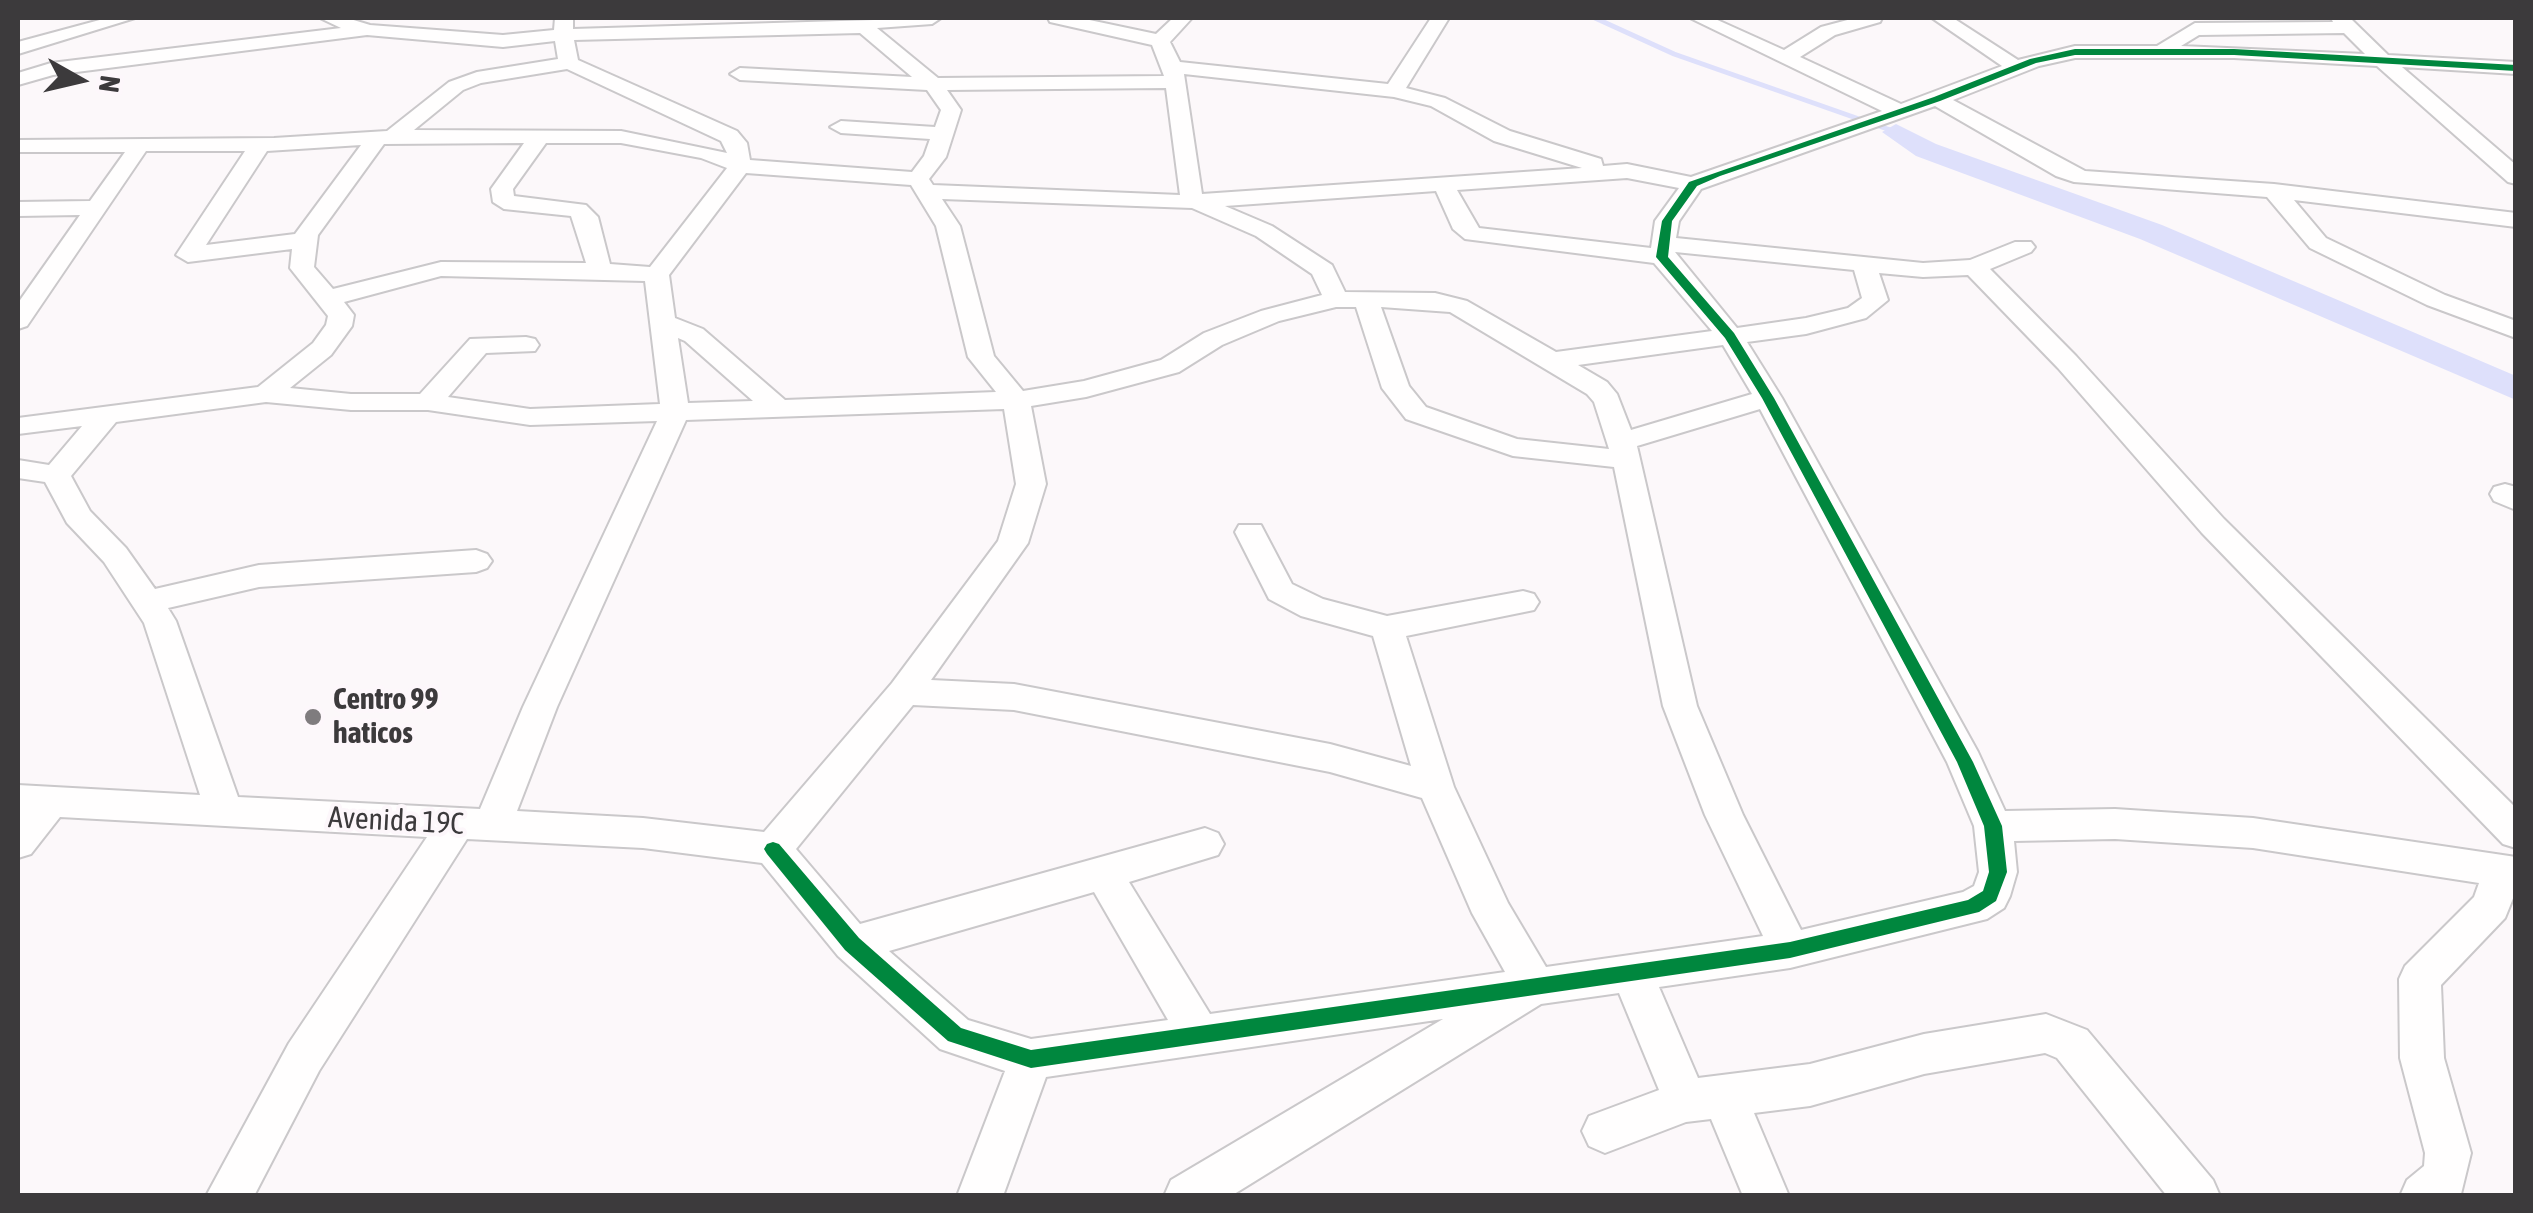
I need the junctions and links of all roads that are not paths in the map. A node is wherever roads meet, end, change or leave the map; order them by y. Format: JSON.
{"nodes":[{"id":1,"x":46,"y":18,"type":"edge"},
{"id":2,"x":126,"y":18,"type":"edge"},
{"id":3,"x":329,"y":18,"type":"edge"},
{"id":4,"x":460,"y":18,"type":"edge"},
{"id":5,"x":932,"y":18,"type":"edge"},
{"id":6,"x":1057,"y":18,"type":"edge"},
{"id":7,"x":1183,"y":18,"type":"edge"},
{"id":8,"x":1440,"y":18,"type":"edge"},
{"id":9,"x":1872,"y":18,"type":"edge"},
{"id":10,"x":1941,"y":18,"type":"edge"},
{"id":11,"x":1705,"y":19,"type":"edge"},
{"id":12,"x":2345,"y":22,"type":"edge"},
{"id":13,"x":865,"y":23,"type":"edge"},
{"id":14,"x":563,"y":26,"type":"edge"},
{"id":15,"x":368,"y":30,"type":"junction"},
{"id":16,"x":66,"y":33,"type":"junction"},
{"id":17,"x":1160,"y":41,"type":"junction"},
{"id":18,"x":18,"y":48,"type":"edge"},
{"id":19,"x":2161,"y":51,"type":"junction"},
{"id":20,"x":1784,"y":59,"type":"junction"},
{"id":21,"x":2383,"y":61,"type":"junction"},
{"id":22,"x":569,"y":63,"type":"junction"},
{"id":23,"x":2016,"y":67,"type":"junction"},
{"id":24,"x":2516,"y":68,"type":"edge"},
{"id":25,"x":740,"y":74,"type":"dead end"},
{"id":26,"x":1174,"y":75,"type":"junction"},
{"id":27,"x":18,"y":79,"type":"edge"},
{"id":28,"x":932,"y":84,"type":"junction"},
{"id":29,"x":1394,"y":92,"type":"junction"},
{"id":30,"x":1937,"y":99,"type":"junction"},
{"id":31,"x":1899,"y":112,"type":"junction"},
{"id":32,"x":841,"y":128,"type":"dead end"},
{"id":33,"x":944,"y":134,"type":"junction"},
{"id":34,"x":541,"y":135,"type":"junction"},
{"id":35,"x":386,"y":137,"type":"junction"},
{"id":36,"x":260,"y":144,"type":"junction"},
{"id":37,"x":140,"y":145,"type":"junction"},
{"id":38,"x":18,"y":146,"type":"edge"},
{"id":39,"x":740,"y":166,"type":"junction"},
{"id":40,"x":1627,"y":170,"type":"junction"},
{"id":41,"x":2516,"y":176,"type":"edge"},
{"id":42,"x":1692,"y":184,"type":"junction"},
{"id":43,"x":921,"y":185,"type":"junction"},
{"id":44,"x":1444,"y":185,"type":"junction"},
{"id":45,"x":2274,"y":191,"type":"junction"},
{"id":46,"x":1192,"y":200,"type":"junction"},
{"id":47,"x":96,"y":208,"type":"junction"},
{"id":48,"x":18,"y":209,"type":"edge"},
{"id":49,"x":2516,"y":220,"type":"edge"},
{"id":50,"x":306,"y":240,"type":"junction"},
{"id":51,"x":2023,"y":247,"type":"dead end"},
{"id":52,"x":1663,"y":250,"type":"junction"},
{"id":53,"x":1866,"y":266,"type":"junction"},
{"id":54,"x":1974,"y":267,"type":"junction"},
{"id":55,"x":600,"y":270,"type":"junction"},
{"id":56,"x":657,"y":275,"type":"junction"},
{"id":57,"x":329,"y":298,"type":"junction"},
{"id":58,"x":1351,"y":300,"type":"junction"},
{"id":59,"x":18,"y":321,"type":"edge"},
{"id":60,"x":663,"y":322,"type":"junction"},
{"id":61,"x":2516,"y":330,"type":"edge"},
{"id":62,"x":1730,"y":336,"type":"junction"},
{"id":63,"x":526,"y":345,"type":"dead end"},
{"id":64,"x":1552,"y":361,"type":"junction"},
{"id":65,"x":266,"y":394,"type":"junction"},
{"id":66,"x":1768,"y":398,"type":"junction"},
{"id":67,"x":1016,"y":400,"type":"junction"},
{"id":68,"x":428,"y":402,"type":"junction"},
{"id":69,"x":779,"y":409,"type":"junction"},
{"id":70,"x":674,"y":413,"type":"junction"},
{"id":71,"x":108,"y":414,"type":"junction"},
{"id":72,"x":18,"y":426,"type":"edge"},
{"id":73,"x":1625,"y":450,"type":"junction"},
{"id":74,"x":18,"y":469,"type":"edge"},
{"id":75,"x":56,"y":475,"type":"junction"},
{"id":76,"x":1250,"y":532,"type":"dead end"},
{"id":77,"x":476,"y":561,"type":"dead end"},
{"id":78,"x":146,"y":602,"type":"junction"},
{"id":79,"x":1524,"y":602,"type":"dead end"},
{"id":80,"x":1388,"y":628,"type":"junction"},
{"id":81,"x":904,"y":692,"type":"junction"},
{"id":82,"x":1436,"y":787,"type":"junction"},
{"id":83,"x":34,"y":801,"type":"edge"},
{"id":84,"x":224,"y":812,"type":"junction"},
{"id":85,"x":474,"y":825,"type":"junction"},
{"id":86,"x":1994,"y":826,"type":"junction"},
{"id":87,"x":18,"y":843,"type":"edge"},
{"id":88,"x":1206,"y":844,"type":"dead end"},
{"id":89,"x":773,"y":849,"type":"junction"},
{"id":90,"x":2511,"y":859,"type":"edge"},
{"id":91,"x":1103,"y":873,"type":"junction"},
{"id":92,"x":852,"y":944,"type":"junction"},
{"id":93,"x":1790,"y":950,"type":"junction"},
{"id":94,"x":1631,"y":971,"type":"junction"},
{"id":95,"x":1535,"y":986,"type":"junction"},
{"id":96,"x":1201,"y":1037,"type":"junction"},
{"id":97,"x":1031,"y":1059,"type":"junction"},
{"id":98,"x":1705,"y":1098,"type":"junction"},
{"id":99,"x":1605,"y":1131,"type":"dead end"},
{"id":100,"x":230,"y":1196,"type":"edge"},
{"id":101,"x":980,"y":1196,"type":"edge"},
{"id":102,"x":1187,"y":1196,"type":"edge"},
{"id":103,"x":1766,"y":1196,"type":"edge"},
{"id":104,"x":2197,"y":1196,"type":"edge"},
{"id":105,"x":2423,"y":1196,"type":"edge"}],
"edges":[{"from":1,"to":16,"type":"street"},
{"from":2,"to":16,"type":"street"},
{"from":3,"to":15,"type":"street"},
{"from":4,"to":15,"type":"street"},
{"from":5,"to":13,"type":"street"},
{"from":6,"to":17,"type":"street"},
{"from":7,"to":17,"type":"street"},
{"from":8,"to":29,"type":"street"},
{"from":9,"to":20,"type":"street"},
{"from":10,"to":23,"type":"street"},
{"from":11,"to":20,"type":"street"},
{"from":12,"to":19,"type":"street"},
{"from":12,"to":21,"type":"street"},
{"from":13,"to":14,"type":"street"},
{"from":13,"to":28,"type":"street"},
{"from":14,"to":15,"type":"street"},
{"from":14,"to":22,"type":"street"},
{"from":15,"to":27,"type":"street"},
{"from":16,"to":18,"type":"street"},
{"from":17,"to":26,"type":"street"},
{"from":19,"to":21,"type":"street"},
{"from":19,"to":23,"type":"street"},
{"from":20,"to":31,"type":"street"},
{"from":21,"to":24,"type":"street"},
{"from":21,"to":41,"type":"street"},
{"from":22,"to":35,"type":"street"},
{"from":22,"to":39,"type":"street"},
{"from":23,"to":30,"type":"street"},
{"from":25,"to":28,"type":"street"},
{"from":26,"to":28,"type":"street"},
{"from":26,"to":29,"type":"street"},
{"from":26,"to":46,"type":"street"},
{"from":28,"to":33,"type":"street"},
{"from":29,"to":40,"type":"street"},
{"from":30,"to":31,"type":"street"},
{"from":30,"to":45,"type":"street"},
{"from":31,"to":42,"type":"street"},
{"from":32,"to":33,"type":"street"},
{"from":33,"to":43,"type":"street"},
{"from":34,"to":35,"type":"street"},
{"from":34,"to":39,"type":"street"},
{"from":34,"to":55,"type":"street"},
{"from":35,"to":36,"type":"street"},
{"from":35,"to":50,"type":"street"},
{"from":36,"to":37,"type":"street"},
{"from":36,"to":50,"type":"street"},
{"from":37,"to":38,"type":"street"},
{"from":37,"to":47,"type":"street"},
{"from":39,"to":43,"type":"street"},
{"from":39,"to":56,"type":"street"},
{"from":40,"to":42,"type":"street"},
{"from":40,"to":44,"type":"street"},
{"from":42,"to":52,"type":"street"},
{"from":43,"to":46,"type":"street"},
{"from":43,"to":67,"type":"street"},
{"from":44,"to":46,"type":"street"},
{"from":44,"to":52,"type":"street"},
{"from":45,"to":49,"type":"street"},
{"from":45,"to":61,"type":"street"},
{"from":46,"to":58,"type":"street"},
{"from":47,"to":48,"type":"street"},
{"from":47,"to":59,"type":"street"},
{"from":50,"to":57,"type":"street"},
{"from":51,"to":54,"type":"street"},
{"from":52,"to":53,"type":"street"},
{"from":52,"to":62,"type":"street"},
{"from":53,"to":54,"type":"street"},
{"from":53,"to":62,"type":"street"},
{"from":54,"to":90,"type":"street"},
{"from":55,"to":56,"type":"street"},
{"from":55,"to":57,"type":"street"},
{"from":56,"to":60,"type":"street"},
{"from":57,"to":65,"type":"street"},
{"from":58,"to":64,"type":"street"},
{"from":58,"to":67,"type":"street"},
{"from":58,"to":73,"type":"street"},
{"from":60,"to":69,"type":"street"},
{"from":60,"to":70,"type":"street"},
{"from":62,"to":64,"type":"street"},
{"from":62,"to":66,"type":"street"},
{"from":63,"to":68,"type":"street"},
{"from":64,"to":73,"type":"street"},
{"from":65,"to":68,"type":"street"},
{"from":65,"to":71,"type":"street"},
{"from":66,"to":73,"type":"street"},
{"from":66,"to":86,"type":"street"},
{"from":67,"to":69,"type":"street"},
{"from":67,"to":81,"type":"street"},
{"from":68,"to":70,"type":"street"},
{"from":69,"to":70,"type":"street"},
{"from":70,"to":85,"type":"street"},
{"from":71,"to":72,"type":"street"},
{"from":71,"to":75,"type":"street"},
{"from":73,"to":93,"type":"street"},
{"from":74,"to":75,"type":"street"},
{"from":75,"to":78,"type":"street"},
{"from":76,"to":80,"type":"street"},
{"from":77,"to":78,"type":"street"},
{"from":78,"to":84,"type":"street"},
{"from":79,"to":80,"type":"street"},
{"from":80,"to":82,"type":"street"},
{"from":81,"to":82,"type":"street"},
{"from":81,"to":89,"type":"street"},
{"from":82,"to":95,"type":"street"},
{"from":83,"to":84,"type":"street","name":"Avenida 19C"},
{"from":83,"to":87,"type":"street"},
{"from":84,"to":85,"type":"street","name":"Avenida 19C"},
{"from":85,"to":89,"type":"street","name":"Avenida 19C"},
{"from":85,"to":100,"type":"street"},
{"from":86,"to":90,"type":"street"},
{"from":86,"to":93,"type":"street"},
{"from":88,"to":91,"type":"street"},
{"from":89,"to":92,"type":"street"},
{"from":90,"to":105,"type":"street"},
{"from":91,"to":92,"type":"street"},
{"from":91,"to":96,"type":"street"},
{"from":92,"to":97,"type":"street"},
{"from":93,"to":94,"type":"street"},
{"from":94,"to":95,"type":"street"},
{"from":94,"to":98,"type":"street"},
{"from":95,"to":96,"type":"street"},
{"from":95,"to":102,"type":"street"},
{"from":96,"to":97,"type":"street"},
{"from":97,"to":101,"type":"street"},
{"from":98,"to":99,"type":"street"},
{"from":98,"to":103,"type":"street"},
{"from":98,"to":104,"type":"street"}]}
